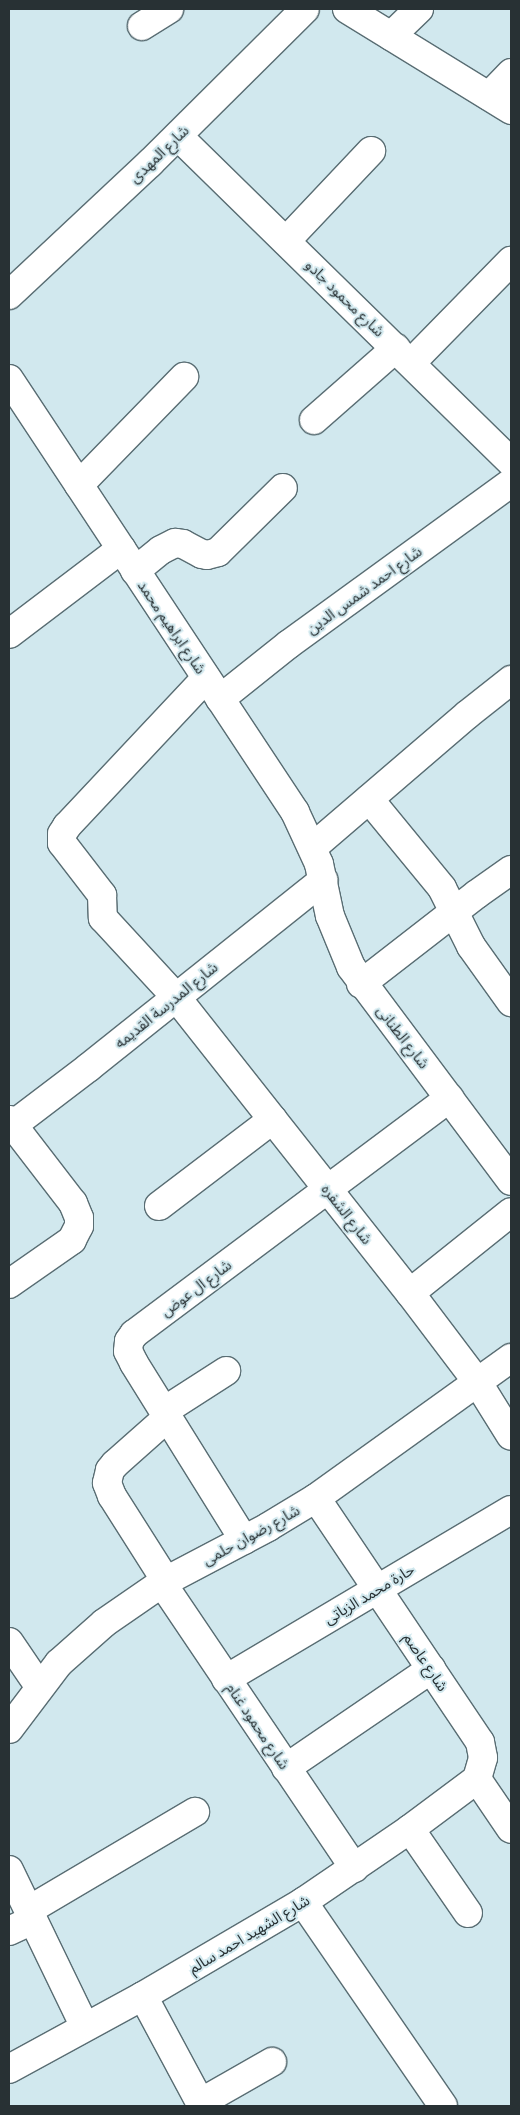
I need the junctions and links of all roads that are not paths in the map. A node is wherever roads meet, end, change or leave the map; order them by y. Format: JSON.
{"nodes":[{"id":1,"x":169,"y":9,"type":"edge"},
{"id":2,"x":305,"y":9,"type":"edge"},
{"id":3,"x":347,"y":9,"type":"edge"},
{"id":4,"x":418,"y":9,"type":"edge"},
{"id":5,"x":142,"y":26,"type":"dead end"},
{"id":6,"x":391,"y":36,"type":"junction"},
{"id":7,"x":511,"y":73,"type":"edge"},
{"id":8,"x":500,"y":103,"type":"edge"},
{"id":9,"x":178,"y":136,"type":"junction"},
{"id":10,"x":371,"y":151,"type":"dead end"},
{"id":11,"x":286,"y":241,"type":"junction"},
{"id":12,"x":511,"y":261,"type":"edge"},
{"id":13,"x":9,"y":295,"type":"edge"},
{"id":14,"x":404,"y":356,"type":"junction"},
{"id":15,"x":184,"y":377,"type":"dead end"},
{"id":16,"x":9,"y":380,"type":"edge"},
{"id":17,"x":314,"y":420,"type":"dead end"},
{"id":18,"x":511,"y":462,"type":"edge"},
{"id":19,"x":511,"y":483,"type":"edge"},
{"id":20,"x":79,"y":485,"type":"junction"},
{"id":21,"x":283,"y":488,"type":"dead end"},
{"id":22,"x":128,"y":560,"type":"junction"},
{"id":23,"x":9,"y":634,"type":"edge"},
{"id":24,"x":511,"y":680,"type":"edge"},
{"id":25,"x":213,"y":689,"type":"junction"},
{"id":26,"x":369,"y":799,"type":"junction"},
{"id":27,"x":313,"y":847,"type":"junction"},
{"id":28,"x":511,"y":870,"type":"edge"},
{"id":29,"x":323,"y":880,"type":"junction"},
{"id":30,"x":455,"y":911,"type":"junction"},
{"id":31,"x":361,"y":984,"type":"junction"},
{"id":32,"x":176,"y":997,"type":"junction"},
{"id":33,"x":511,"y":1002,"type":"edge"},
{"id":34,"x":449,"y":1098,"type":"junction"},
{"id":35,"x":273,"y":1119,"type":"junction"},
{"id":36,"x":10,"y":1124,"type":"edge"},
{"id":37,"x":511,"y":1181,"type":"edge"},
{"id":38,"x":328,"y":1189,"type":"junction"},
{"id":39,"x":159,"y":1206,"type":"dead end"},
{"id":40,"x":511,"y":1212,"type":"edge"},
{"id":41,"x":9,"y":1284,"type":"edge"},
{"id":42,"x":410,"y":1293,"type":"junction"},
{"id":43,"x":511,"y":1358,"type":"edge"},
{"id":44,"x":226,"y":1371,"type":"dead end"},
{"id":45,"x":478,"y":1383,"type":"junction"},
{"id":46,"x":166,"y":1414,"type":"junction"},
{"id":47,"x":511,"y":1436,"type":"edge"},
{"id":48,"x":316,"y":1498,"type":"junction"},
{"id":49,"x":511,"y":1510,"type":"edge"},
{"id":50,"x":244,"y":1540,"type":"junction"},
{"id":51,"x":164,"y":1582,"type":"junction"},
{"id":52,"x":377,"y":1589,"type":"junction"},
{"id":53,"x":9,"y":1642,"type":"edge"},
{"id":54,"x":431,"y":1670,"type":"junction"},
{"id":55,"x":226,"y":1679,"type":"junction"},
{"id":56,"x":39,"y":1686,"type":"junction"},
{"id":57,"x":9,"y":1729,"type":"edge"},
{"id":58,"x":286,"y":1768,"type":"junction"},
{"id":59,"x":477,"y":1779,"type":"junction"},
{"id":60,"x":195,"y":1812,"type":"dead end"},
{"id":61,"x":410,"y":1829,"type":"junction"},
{"id":62,"x":511,"y":1830,"type":"edge"},
{"id":63,"x":354,"y":1868,"type":"junction"},
{"id":64,"x":9,"y":1870,"type":"edge"},
{"id":65,"x":303,"y":1902,"type":"junction"},
{"id":66,"x":468,"y":1913,"type":"dead end"},
{"id":67,"x":31,"y":1915,"type":"junction"},
{"id":68,"x":9,"y":1931,"type":"edge"},
{"id":69,"x":144,"y":1996,"type":"junction"},
{"id":70,"x":85,"y":2027,"type":"junction"},
{"id":71,"x":272,"y":2062,"type":"dead end"},
{"id":72,"x":9,"y":2069,"type":"edge"},
{"id":73,"x":201,"y":2105,"type":"edge"},
{"id":74,"x":443,"y":2106,"type":"edge"}],
"edges":[{"from":1,"to":5,"type":"street"},
{"from":2,"to":9,"type":"street","name":"شارع المهدى"},
{"from":3,"to":6,"type":"street"},
{"from":4,"to":6,"type":"street"},
{"from":6,"to":8,"type":"street"},
{"from":7,"to":8,"type":"street"},
{"from":9,"to":11,"type":"street","name":"شارع محمود جادو"},
{"from":9,"to":13,"type":"street","name":"شارع المهدى"},
{"from":10,"to":11,"type":"street"},
{"from":11,"to":14,"type":"street","name":"شارع محمود جادو"},
{"from":12,"to":14,"type":"street"},
{"from":14,"to":17,"type":"street"},
{"from":14,"to":18,"type":"street","name":"شارع محمود جادو"},
{"from":15,"to":20,"type":"street"},
{"from":16,"to":20,"type":"street","name":"شارع ابراهيم محمد"},
{"from":19,"to":25,"type":"street","name":"شارع احمد شمس الدين"},
{"from":20,"to":22,"type":"street","name":"شارع ابراهيم محمد"},
{"from":21,"to":22,"type":"street"},
{"from":22,"to":23,"type":"street"},
{"from":22,"to":25,"type":"street","name":"شارع ابراهيم محمد"},
{"from":24,"to":26,"type":"street"},
{"from":25,"to":27,"type":"street","name":"شارع ابراهيم محمد"},
{"from":25,"to":32,"type":"street","name":"شارع احمد شمس الدين"},
{"from":26,"to":27,"type":"street"},
{"from":26,"to":30,"type":"street"},
{"from":27,"to":29,"type":"street","name":"شارع ابراهيم محمد"},
{"from":28,"to":30,"type":"street"},
{"from":29,"to":31,"type":"street","name":"شارع الطنانى"},
{"from":29,"to":32,"type":"street","name":"شارع المدرسة القديمه"},
{"from":30,"to":31,"type":"street"},
{"from":30,"to":33,"type":"street"},
{"from":31,"to":34,"type":"street","name":"شارع الطنانى"},
{"from":32,"to":35,"type":"street","name":"شارع الشفره"},
{"from":32,"to":36,"type":"street","name":"شارع المدرسة القديمه"},
{"from":34,"to":37,"type":"street","name":"شارع الطنانى"},
{"from":34,"to":38,"type":"street","name":"شارع ال عوض"},
{"from":35,"to":38,"type":"street","name":"شارع الشفره"},
{"from":35,"to":39,"type":"street"},
{"from":36,"to":41,"type":"street"},
{"from":38,"to":42,"type":"street","name":"شارع الشفره"},
{"from":38,"to":46,"type":"street","name":"شارع ال عوض"},
{"from":40,"to":42,"type":"street"},
{"from":42,"to":45,"type":"street","name":"شارع الشفره"},
{"from":43,"to":45,"type":"street","name":"شارع رضوان حلمى"},
{"from":44,"to":46,"type":"street"},
{"from":45,"to":47,"type":"street","name":"شارع الشفره"},
{"from":45,"to":48,"type":"street","name":"شارع رضوان حلمى"},
{"from":46,"to":50,"type":"street","name":"شارع ال عوض"},
{"from":46,"to":51,"type":"street","name":"شارع محمود غنام"},
{"from":48,"to":50,"type":"street","name":"شارع رضوان حلمى"},
{"from":48,"to":52,"type":"street","name":"شارع عاصم"},
{"from":49,"to":52,"type":"street","name":"حارة محمد الزياتى"},
{"from":50,"to":51,"type":"street","name":"شارع رضوان حلمى"},
{"from":51,"to":55,"type":"street","name":"شارع محمود غنام"},
{"from":51,"to":56,"type":"street","name":"شارع رضوان حلمى"},
{"from":52,"to":54,"type":"street","name":"شارع عاصم"},
{"from":52,"to":55,"type":"street","name":"حارة محمد الزياتى"},
{"from":53,"to":56,"type":"street"},
{"from":54,"to":58,"type":"street"},
{"from":54,"to":59,"type":"street","name":"شارع عاصم"},
{"from":55,"to":58,"type":"street","name":"شارع محمود غنام"},
{"from":56,"to":57,"type":"street","name":"شارع رضوان حلمى"},
{"from":58,"to":63,"type":"street","name":"شارع محمود غنام"},
{"from":59,"to":61,"type":"street","name":"شارع الشهيد احمد سالم"},
{"from":59,"to":62,"type":"street"},
{"from":60,"to":67,"type":"street"},
{"from":61,"to":63,"type":"street","name":"شارع الشهيد احمد سالم"},
{"from":61,"to":66,"type":"street"},
{"from":63,"to":65,"type":"street","name":"شارع الشهيد احمد سالم"},
{"from":64,"to":67,"type":"street"},
{"from":65,"to":69,"type":"street","name":"شارع الشهيد احمد سالم"},
{"from":65,"to":74,"type":"street"},
{"from":67,"to":68,"type":"street"},
{"from":67,"to":70,"type":"street"},
{"from":69,"to":70,"type":"street","name":"شارع الشهيد احمد سالم"},
{"from":69,"to":73,"type":"street"},
{"from":70,"to":72,"type":"street","name":"شارع الشهيد احمد سالم"},
{"from":71,"to":73,"type":"street"}]}
